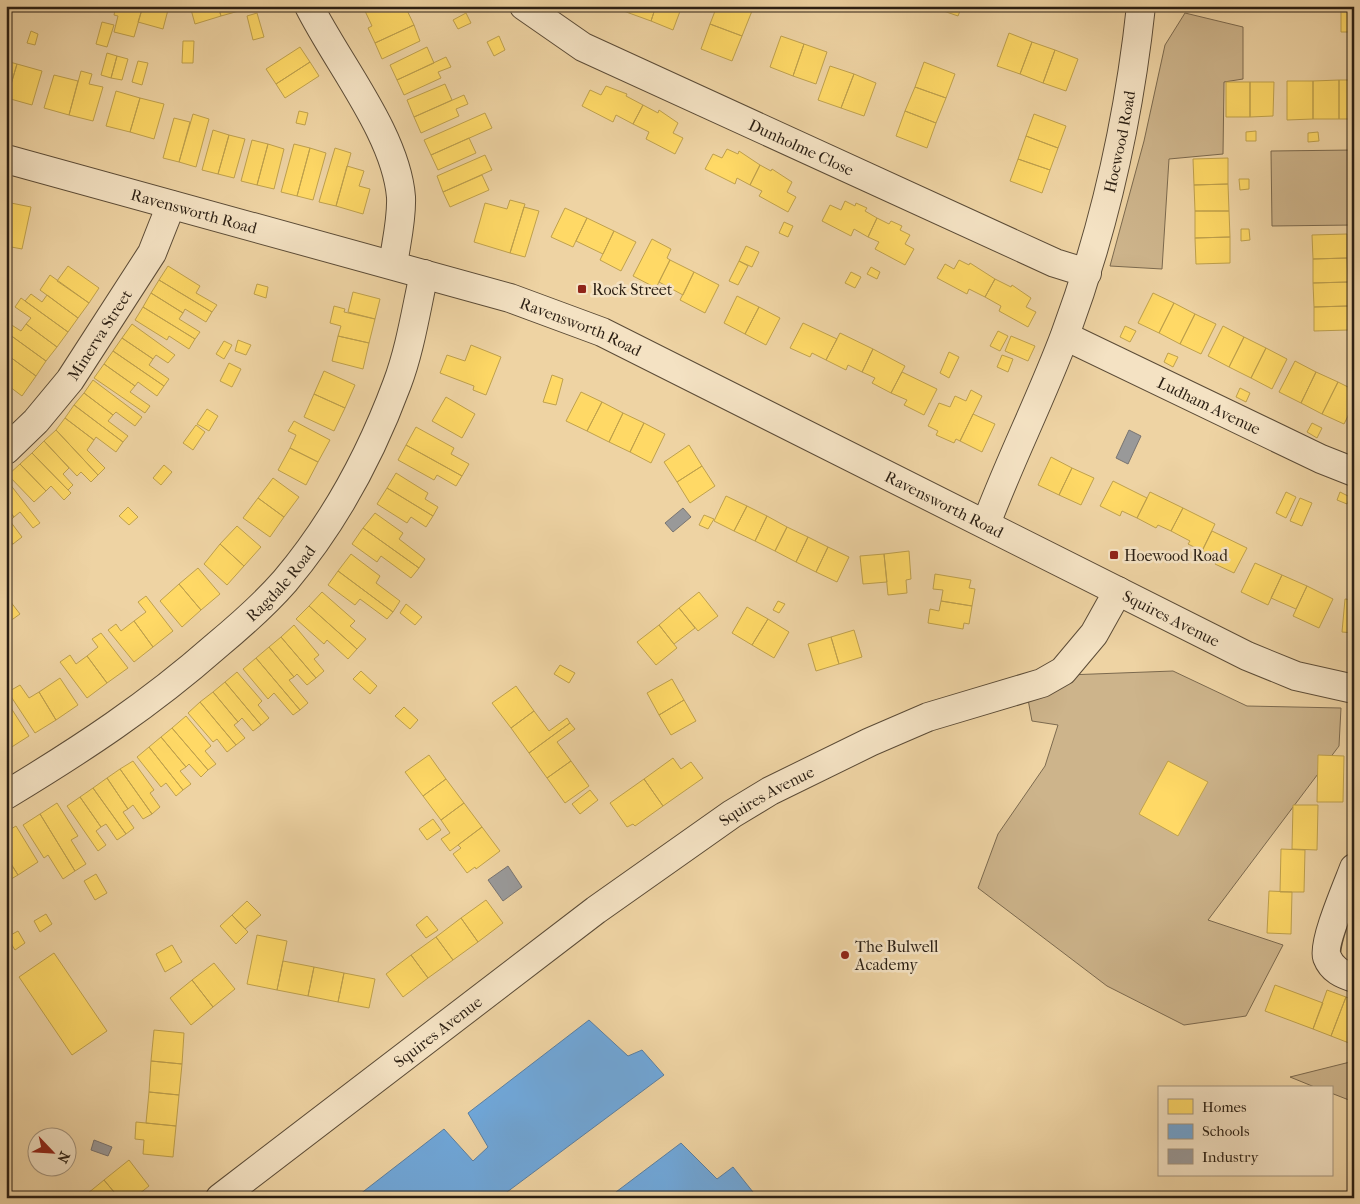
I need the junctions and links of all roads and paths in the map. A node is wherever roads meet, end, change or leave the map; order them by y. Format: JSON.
{"nodes":[{"id":1,"x":309,"y":6,"type":"edge"},
{"id":2,"x":524,"y":6,"type":"edge"},
{"id":3,"x":1141,"y":6,"type":"edge"},
{"id":4,"x":6,"y":160,"type":"edge"},
{"id":5,"x":171,"y":205,"type":"junction"},
{"id":6,"x":393,"y":265,"type":"junction"},
{"id":7,"x":1086,"y":273,"type":"junction"},
{"id":8,"x":424,"y":274,"type":"junction"},
{"id":9,"x":1065,"y":336,"type":"junction"},
{"id":10,"x":6,"y":450,"type":"edge"},
{"id":11,"x":1354,"y":472,"type":"edge"},
{"id":12,"x":986,"y":524,"type":"junction"},
{"id":13,"x":1118,"y":591,"type":"junction"},
{"id":14,"x":1354,"y":689,"type":"edge"},
{"id":15,"x":6,"y":795,"type":"edge"},
{"id":16,"x":1354,"y":868,"type":"edge"},
{"id":17,"x":1354,"y":978,"type":"edge"},
{"id":18,"x":220,"y":1198,"type":"edge"}],
"edges":[{"from":1,"to":6,"type":"street"},
{"from":2,"to":7,"type":"street","name":"Dunholme Close"},
{"from":3,"to":7,"type":"street","name":"Hoewood Road"},
{"from":4,"to":5,"type":"street","name":"Ravensworth Road"},
{"from":5,"to":6,"type":"street","name":"Ravensworth Road"},
{"from":5,"to":10,"type":"street","name":"Minerva Street"},
{"from":6,"to":8,"type":"street","name":"Ravensworth Road"},
{"from":7,"to":9,"type":"street","name":"Hoewood Road"},
{"from":8,"to":12,"type":"street","name":"Ravensworth Road"},
{"from":8,"to":15,"type":"street","name":"Ragdale Road"},
{"from":9,"to":11,"type":"street","name":"Ludham Avenue"},
{"from":9,"to":12,"type":"street","name":"Hoewood Road"},
{"from":12,"to":13,"type":"street","name":"Ravensworth Road"},
{"from":13,"to":14,"type":"street","name":"Squires Avenue"},
{"from":13,"to":18,"type":"street","name":"Squires Avenue"},
{"from":16,"to":17,"type":"street"}]}
